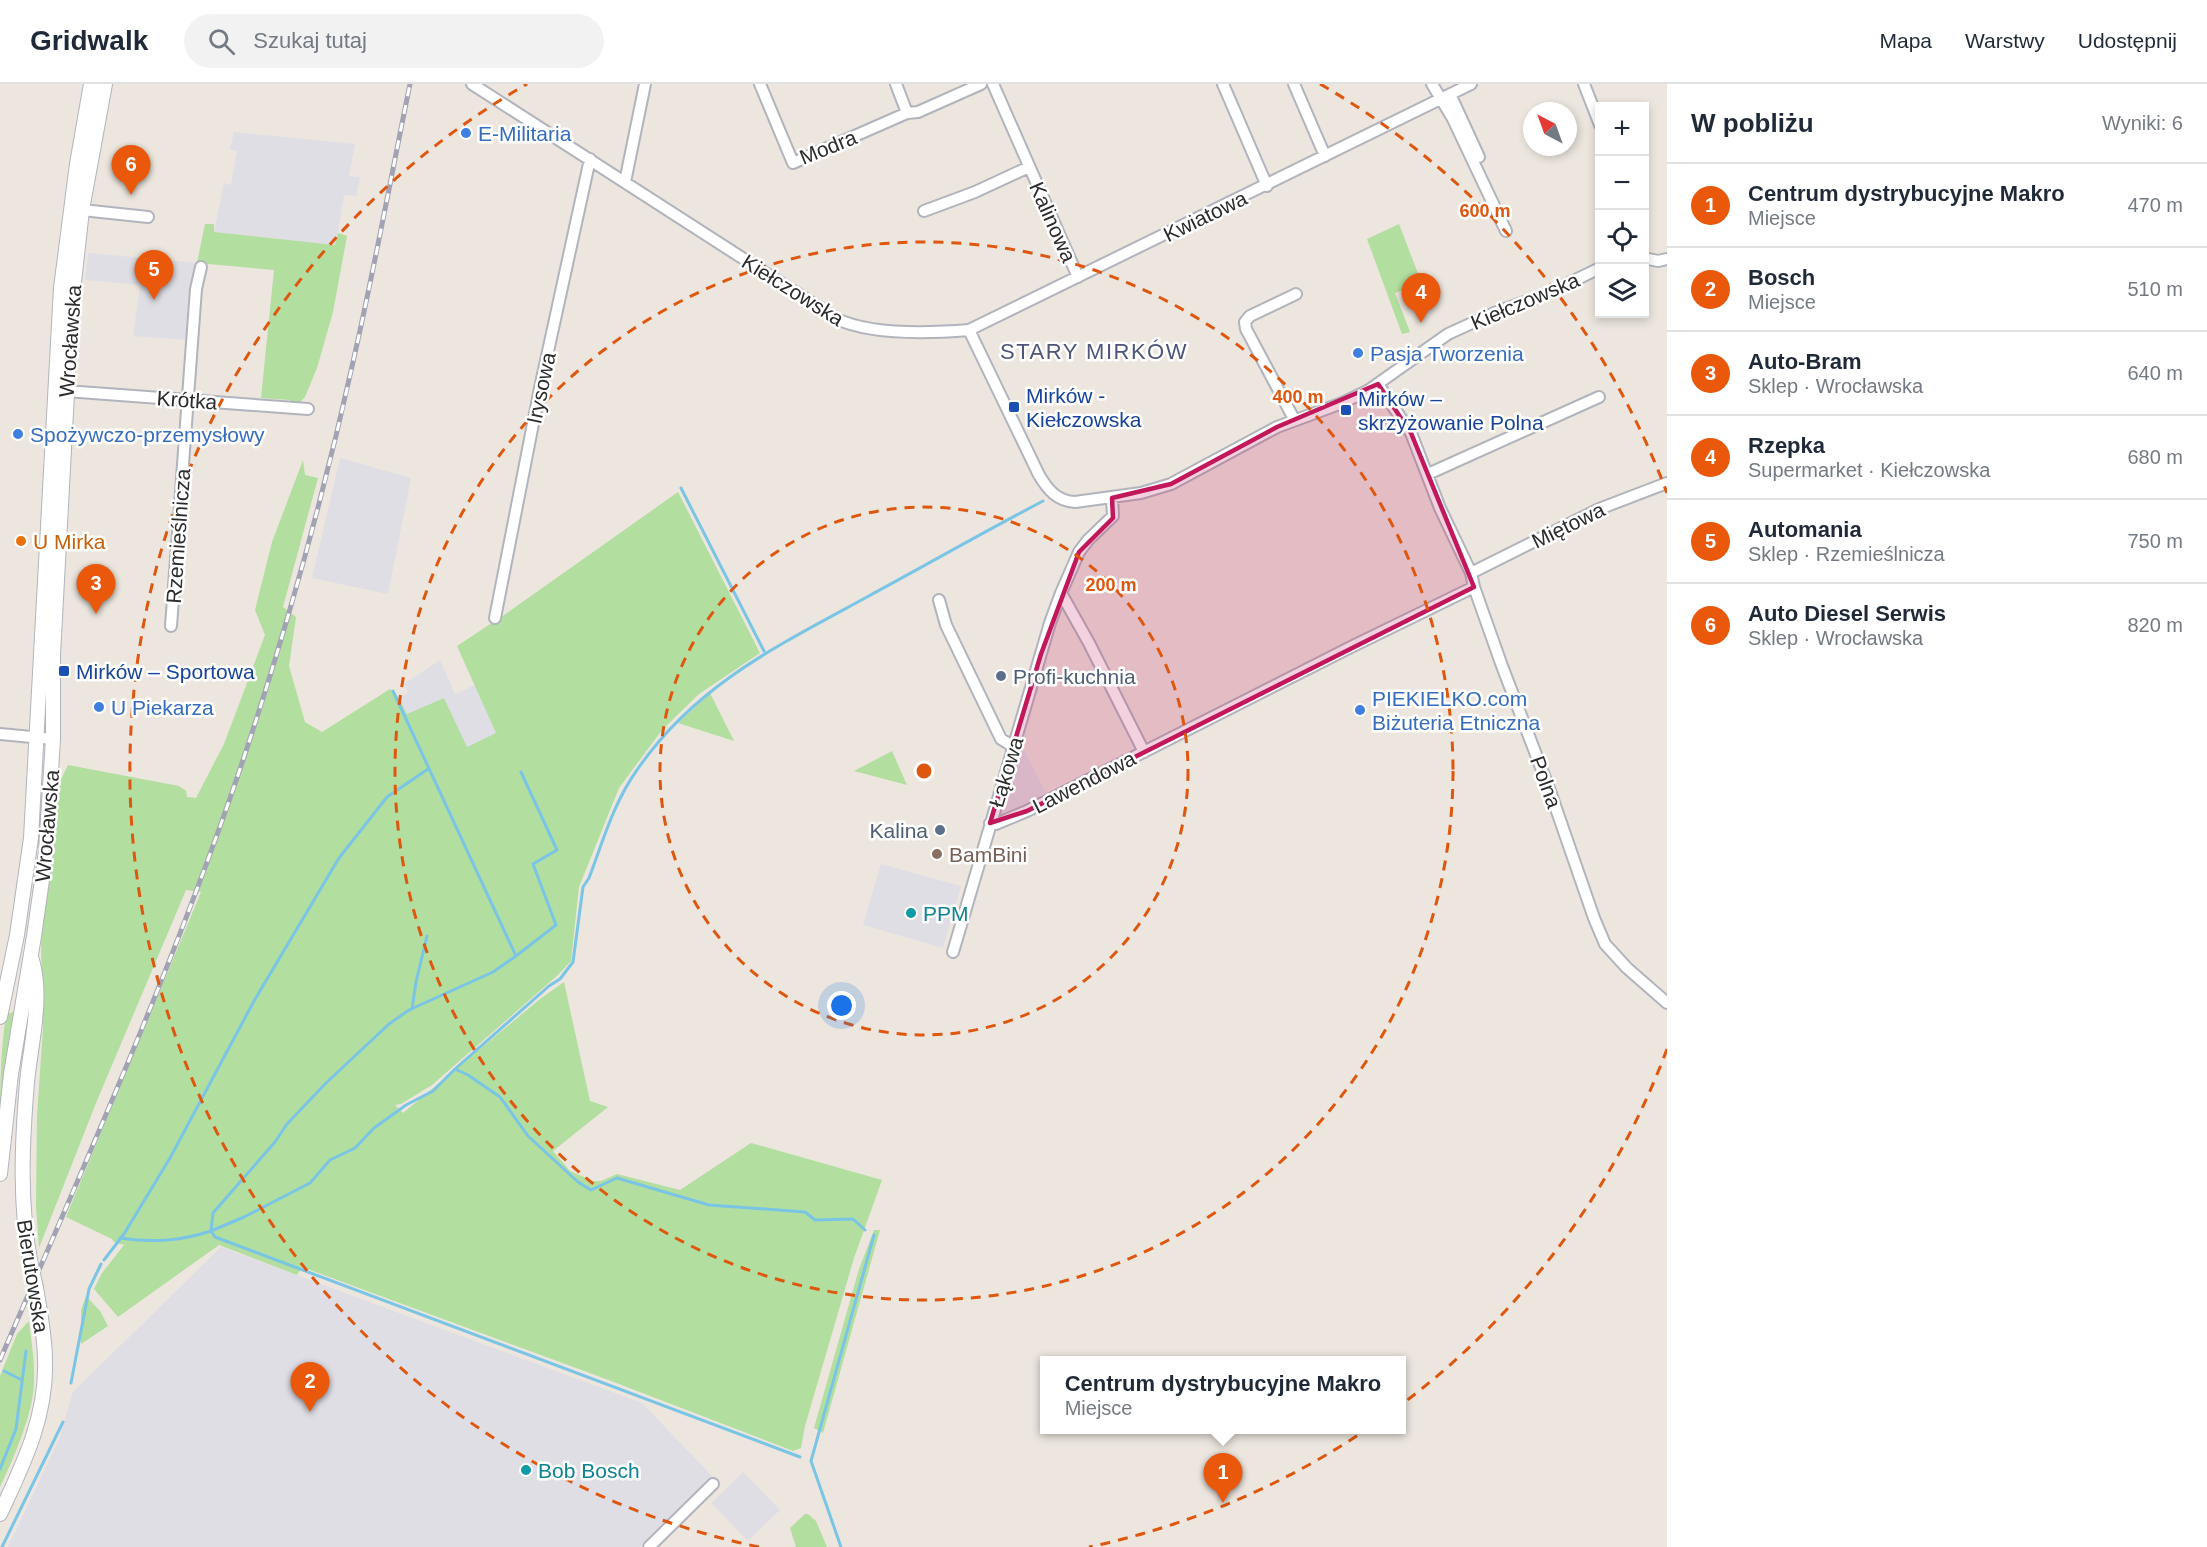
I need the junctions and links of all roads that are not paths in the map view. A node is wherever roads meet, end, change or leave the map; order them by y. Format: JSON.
{"nodes":[{"id":1,"x":92,"y":84,"type":"edge"},
{"id":2,"x":105,"y":84,"type":"edge"},
{"id":3,"x":472,"y":84,"type":"edge"},
{"id":4,"x":645,"y":84,"type":"edge"},
{"id":5,"x":760,"y":84,"type":"edge"},
{"id":6,"x":896,"y":84,"type":"edge"},
{"id":7,"x":981,"y":84,"type":"edge"},
{"id":8,"x":993,"y":84,"type":"edge"},
{"id":9,"x":1223,"y":84,"type":"edge"},
{"id":10,"x":1294,"y":84,"type":"edge"},
{"id":11,"x":1432,"y":84,"type":"edge"},
{"id":12,"x":1471,"y":84,"type":"edge"},
{"id":13,"x":1584,"y":84,"type":"edge"},
{"id":14,"x":1445,"y":97,"type":"junction"},
{"id":15,"x":907,"y":113,"type":"junction"},
{"id":16,"x":1595,"y":114,"type":"edge"},
{"id":17,"x":1325,"y":156,"type":"junction"},
{"id":18,"x":1479,"y":157,"type":"dead end"},
{"id":19,"x":590,"y":159,"type":"junction"},
{"id":20,"x":1029,"y":167,"type":"junction"},
{"id":21,"x":625,"y":182,"type":"junction"},
{"id":22,"x":1267,"y":186,"type":"junction"},
{"id":23,"x":82,"y":210,"type":"junction"},
{"id":24,"x":924,"y":212,"type":"dead end"},
{"id":25,"x":148,"y":216,"type":"dead end"},
{"id":26,"x":1506,"y":231,"type":"dead end"},
{"id":27,"x":1667,"y":258,"type":"edge"},
{"id":28,"x":1649,"y":259,"type":"edge"},
{"id":29,"x":201,"y":267,"type":"dead end"},
{"id":30,"x":1595,"y":270,"type":"edge"},
{"id":31,"x":1078,"y":277,"type":"junction"},
{"id":32,"x":1296,"y":294,"type":"dead end"},
{"id":33,"x":969,"y":330,"type":"junction"},
{"id":34,"x":1378,"y":384,"type":"junction"},
{"id":35,"x":66,"y":391,"type":"junction"},
{"id":36,"x":1599,"y":397,"type":"dead end"},
{"id":37,"x":188,"y":400,"type":"junction"},
{"id":38,"x":308,"y":409,"type":"dead end"},
{"id":39,"x":1294,"y":419,"type":"junction"},
{"id":40,"x":1428,"y":474,"type":"junction"},
{"id":41,"x":1667,"y":483,"type":"edge"},
{"id":42,"x":1112,"y":498,"type":"junction"},
{"id":43,"x":1471,"y":573,"type":"junction"},
{"id":44,"x":1474,"y":587,"type":"junction"},
{"id":45,"x":1061,"y":593,"type":"junction"},
{"id":46,"x":939,"y":600,"type":"dead end"},
{"id":47,"x":495,"y":618,"type":"dead end"},
{"id":48,"x":171,"y":626,"type":"dead end"},
{"id":49,"x":0,"y":734,"type":"edge"},
{"id":50,"x":37,"y":739,"type":"junction"},
{"id":51,"x":53,"y":739,"type":"junction"},
{"id":52,"x":1014,"y":747,"type":"junction"},
{"id":53,"x":1144,"y":752,"type":"junction"},
{"id":54,"x":990,"y":823,"type":"junction"},
{"id":55,"x":15,"y":944,"type":"junction"},
{"id":56,"x":953,"y":952,"type":"dead end"},
{"id":57,"x":31,"y":955,"type":"junction"},
{"id":58,"x":3,"y":990,"type":"edge"},
{"id":59,"x":23,"y":997,"type":"junction"},
{"id":60,"x":1667,"y":1003,"type":"edge"},
{"id":61,"x":0,"y":1012,"type":"edge"},
{"id":62,"x":0,"y":1017,"type":"edge"},
{"id":63,"x":33,"y":1030,"type":"junction"},
{"id":64,"x":0,"y":1174,"type":"edge"},
{"id":65,"x":713,"y":1484,"type":"dead end"},
{"id":66,"x":0,"y":1514,"type":"edge"},
{"id":67,"x":648,"y":1547,"type":"edge"}],
"edges":[{"from":1,"to":50,"type":"main road","name":"Wrocławska"},
{"from":2,"to":23,"type":"main road","name":"Wrocławska"},
{"from":3,"to":19,"type":"street","name":"Kiełczowska"},
{"from":4,"to":21,"type":"street"},
{"from":5,"to":15,"type":"street","name":"Modra"},
{"from":6,"to":15,"type":"street"},
{"from":7,"to":15,"type":"street"},
{"from":8,"to":20,"type":"street","name":"Kalinowa"},
{"from":9,"to":22,"type":"street"},
{"from":10,"to":17,"type":"street"},
{"from":11,"to":14,"type":"street"},
{"from":12,"to":14,"type":"street","name":"Kwiatowa"},
{"from":13,"to":16,"type":"street"},
{"from":14,"to":17,"type":"street","name":"Kwiatowa"},
{"from":14,"to":18,"type":"street"},
{"from":14,"to":26,"type":"street"},
{"from":17,"to":22,"type":"street","name":"Kwiatowa"},
{"from":19,"to":21,"type":"street","name":"Kiełczowska"},
{"from":19,"to":47,"type":"street","name":"Irysowa"},
{"from":20,"to":24,"type":"street","name":"Kalinowa"},
{"from":20,"to":31,"type":"street","name":"Kalinowa"},
{"from":21,"to":33,"type":"street","name":"Kiełczowska"},
{"from":22,"to":31,"type":"street","name":"Kwiatowa"},
{"from":23,"to":25,"type":"street"},
{"from":23,"to":35,"type":"main road","name":"Wrocławska"},
{"from":27,"to":28,"type":"street"},
{"from":29,"to":37,"type":"street","name":"Rzemieślnicza"},
{"from":30,"to":34,"type":"street","name":"Kiełczowska"},
{"from":31,"to":33,"type":"street","name":"Kwiatowa"},
{"from":32,"to":39,"type":"street"},
{"from":33,"to":42,"type":"street","name":"Kiełczowska"},
{"from":34,"to":39,"type":"street","name":"Kiełczowska"},
{"from":34,"to":40,"type":"street","name":"Polna"},
{"from":35,"to":37,"type":"street","name":"Krótka"},
{"from":35,"to":51,"type":"main road","name":"Wrocławska"},
{"from":36,"to":40,"type":"street"},
{"from":37,"to":38,"type":"street","name":"Krótka"},
{"from":37,"to":48,"type":"street","name":"Rzemieślnicza"},
{"from":39,"to":42,"type":"street","name":"Kiełczowska"},
{"from":40,"to":43,"type":"street","name":"Polna"},
{"from":41,"to":43,"type":"street","name":"Miętowa"},
{"from":42,"to":45,"type":"street","name":"Łąkowa"},
{"from":43,"to":44,"type":"street","name":"Polna"},
{"from":44,"to":53,"type":"street","name":"Lawendowa"},
{"from":44,"to":60,"type":"street","name":"Polna"},
{"from":45,"to":52,"type":"street","name":"Łąkowa"},
{"from":45,"to":53,"type":"street"},
{"from":46,"to":52,"type":"street"},
{"from":49,"to":50,"type":"street"},
{"from":50,"to":51,"type":"street"},
{"from":50,"to":55,"type":"main road","name":"Wrocławska"},
{"from":51,"to":57,"type":"main road","name":"Wrocławska"},
{"from":52,"to":54,"type":"street","name":"Łąkowa"},
{"from":53,"to":54,"type":"street","name":"Lawendowa"},
{"from":54,"to":56,"type":"street","name":"Łąkowa"},
{"from":55,"to":58,"type":"main road","name":"Wrocławska"},
{"from":55,"to":59,"type":"main road","name":"Wrocławska"},
{"from":57,"to":59,"type":"main road","name":"Wrocławska"},
{"from":57,"to":63,"type":"main road","name":"Bierutowska"},
{"from":58,"to":61,"type":"main road","name":"Wrocławska"},
{"from":59,"to":61,"type":"main road"},
{"from":59,"to":63,"type":"main road","name":"Bierutowska"},
{"from":59,"to":64,"type":"main road"},
{"from":61,"to":62,"type":"main road","name":"Wrocławska"},
{"from":63,"to":66,"type":"main road","name":"Bierutowska","bridge":true},
{"from":65,"to":67,"type":"street"}]}
